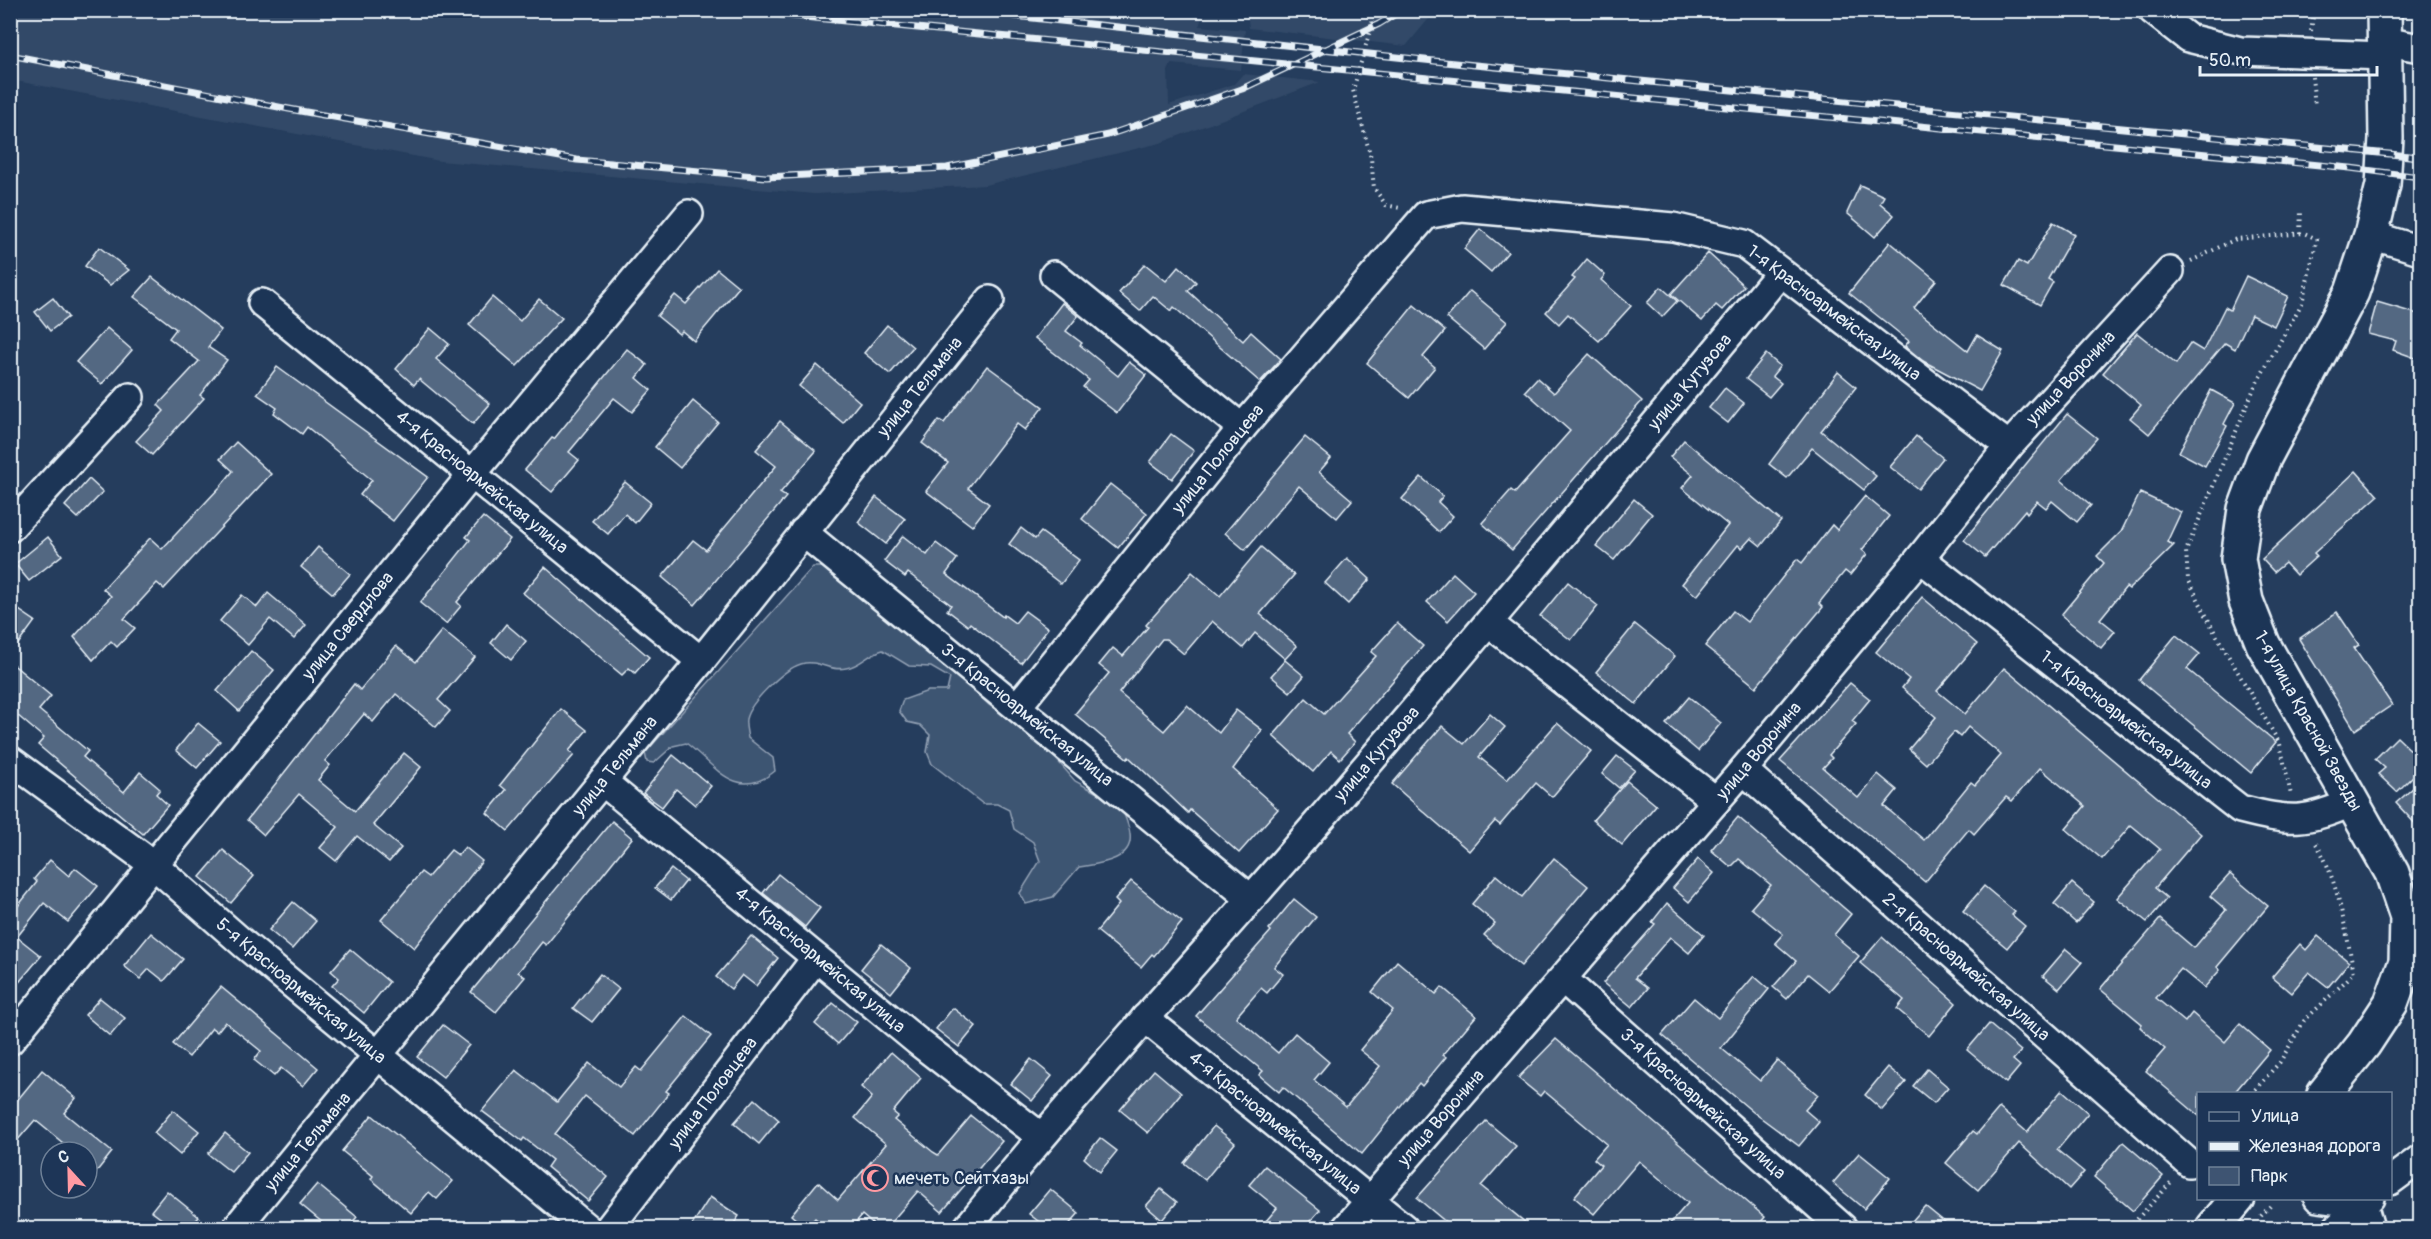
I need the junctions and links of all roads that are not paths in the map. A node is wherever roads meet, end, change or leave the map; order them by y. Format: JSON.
{"nodes":[{"id":1,"x":2152,"y":10,"type":"edge"},
{"id":2,"x":2384,"y":36,"type":"edge"},
{"id":3,"x":2421,"y":48,"type":"edge"},
{"id":4,"x":689,"y":214,"type":"dead end"},
{"id":5,"x":1426,"y":215,"type":"joint"},
{"id":6,"x":2371,"y":235,"type":"junction"},
{"id":7,"x":2421,"y":250,"type":"edge"},
{"id":8,"x":2170,"y":271,"type":"dead end"},
{"id":9,"x":1780,"y":273,"type":"junction"},
{"id":10,"x":1054,"y":275,"type":"dead end"},
{"id":11,"x":990,"y":300,"type":"dead end"},
{"id":12,"x":262,"y":303,"type":"dead end"},
{"id":13,"x":130,"y":397,"type":"dead end"},
{"id":14,"x":1242,"y":428,"type":"junction"},
{"id":15,"x":2009,"y":446,"type":"junction"},
{"id":16,"x":473,"y":473,"type":"junction"},
{"id":17,"x":10,"y":528,"type":"edge"},
{"id":18,"x":803,"y":532,"type":"junction"},
{"id":19,"x":1920,"y":558,"type":"junction"},
{"id":20,"x":1490,"y":624,"type":"junction"},
{"id":21,"x":701,"y":661,"type":"junction"},
{"id":22,"x":1017,"y":707,"type":"junction"},
{"id":23,"x":10,"y":760,"type":"edge"},
{"id":24,"x":1743,"y":770,"type":"junction"},
{"id":25,"x":602,"y":781,"type":"junction"},
{"id":26,"x":1716,"y":801,"type":"junction"},
{"id":27,"x":2353,"y":802,"type":"junction"},
{"id":28,"x":154,"y":865,"type":"junction"},
{"id":29,"x":1251,"y":899,"type":"junction"},
{"id":30,"x":816,"y":958,"type":"junction"},
{"id":31,"x":1563,"y":979,"type":"junction"},
{"id":32,"x":1145,"y":1018,"type":"junction"},
{"id":33,"x":10,"y":1041,"type":"edge"},
{"id":34,"x":379,"y":1057,"type":"junction"},
{"id":35,"x":2327,"y":1092,"type":"edge"},
{"id":36,"x":1040,"y":1136,"type":"junction"},
{"id":37,"x":2421,"y":1159,"type":"edge"},
{"id":38,"x":2188,"y":1163,"type":"road end"},
{"id":39,"x":2392,"y":1180,"type":"edge"},
{"id":40,"x":1370,"y":1199,"type":"junction"},
{"id":41,"x":2236,"y":1200,"type":"edge"},
{"id":42,"x":2329,"y":1200,"type":"edge"},
{"id":43,"x":2366,"y":1207,"type":"edge"},
{"id":44,"x":236,"y":1228,"type":"edge"},
{"id":45,"x":587,"y":1228,"type":"edge"},
{"id":46,"x":609,"y":1228,"type":"edge"},
{"id":47,"x":967,"y":1228,"type":"edge"},
{"id":48,"x":1346,"y":1228,"type":"edge"},
{"id":49,"x":1404,"y":1228,"type":"edge"},
{"id":50,"x":1843,"y":1228,"type":"edge"},
{"id":51,"x":2213,"y":1228,"type":"edge"},
{"id":52,"x":2337,"y":1228,"type":"edge"}],
"edges":[{"from":1,"to":2,"type":"street"},
{"from":2,"to":3,"type":"street"},
{"from":2,"to":6,"type":"main road","name":"1-я улица Красной Звезды"},
{"from":4,"to":16,"type":"street","name":"улица Свердлова"},
{"from":5,"to":9,"type":"street","name":"1-я Красноармейская улица"},
{"from":5,"to":14,"type":"street","name":"улица Половцева"},
{"from":6,"to":7,"type":"street"},
{"from":6,"to":27,"type":"main road","name":"1-я улица Красной Звезды"},
{"from":8,"to":15,"type":"street","name":"улица Воронина"},
{"from":9,"to":15,"type":"street","name":"1-я Красноармейская улица"},
{"from":9,"to":20,"type":"street","name":"улица Кутузова"},
{"from":10,"to":14,"type":"street"},
{"from":11,"to":18,"type":"street","name":"улица Тельмана"},
{"from":12,"to":16,"type":"street","name":"4-я Красноармейская улица"},
{"from":13,"to":17,"type":"street"},
{"from":14,"to":22,"type":"street","name":"улица Половцева"},
{"from":15,"to":19,"type":"street","name":"улица Воронина"},
{"from":16,"to":21,"type":"street","name":"4-я Красноармейская улица"},
{"from":16,"to":28,"type":"street","name":"улица Свердлова"},
{"from":18,"to":21,"type":"street","name":"улица Тельмана"},
{"from":18,"to":22,"type":"street","name":"3-я Красноармейская улица"},
{"from":19,"to":24,"type":"street","name":"улица Воронина"},
{"from":19,"to":27,"type":"street","name":"1-я Красноармейская улица"},
{"from":20,"to":26,"type":"street"},
{"from":20,"to":29,"type":"street","name":"улица Кутузова"},
{"from":21,"to":25,"type":"street","name":"улица Тельмана"},
{"from":22,"to":29,"type":"street","name":"3-я Красноармейская улица"},
{"from":23,"to":28,"type":"street","name":"5-я Красноармейская улица"},
{"from":24,"to":26,"type":"street","name":"улица Воронина"},
{"from":24,"to":38,"type":"street","name":"2-я Красноармейская улица"},
{"from":25,"to":30,"type":"street","name":"4-я Красноармейская улица"},
{"from":25,"to":34,"type":"street","name":"улица Тельмана"},
{"from":26,"to":31,"type":"street","name":"улица Воронина"},
{"from":27,"to":35,"type":"main road","name":"1-я улица Красной Звезды"},
{"from":28,"to":33,"type":"street","name":"улица Свердлова"},
{"from":28,"to":34,"type":"street","name":"5-я Красноармейская улица"},
{"from":29,"to":32,"type":"street","name":"улица Кутузова"},
{"from":30,"to":36,"type":"street","name":"4-я Красноармейская улица"},
{"from":30,"to":46,"type":"street","name":"улица Половцева"},
{"from":31,"to":40,"type":"street","name":"улица Воронина"},
{"from":31,"to":50,"type":"street","name":"3-я Красноармейская улица"},
{"from":32,"to":36,"type":"street","name":"улица Кутузова"},
{"from":32,"to":40,"type":"street","name":"4-я Красноармейская улица"},
{"from":34,"to":44,"type":"street","name":"улица Тельмана"},
{"from":34,"to":45,"type":"street","name":"5-я Красноармейская улица"},
{"from":36,"to":47,"type":"street","name":"улица Кутузова"},
{"from":37,"to":39,"type":"street"},
{"from":40,"to":48,"type":"street","name":"улица Воронина"},
{"from":40,"to":49,"type":"street","name":"4-я Красноармейская улица"},
{"from":41,"to":51,"type":"main road"},
{"from":42,"to":43,"type":"street"},
{"from":43,"to":52,"type":"street"}]}
